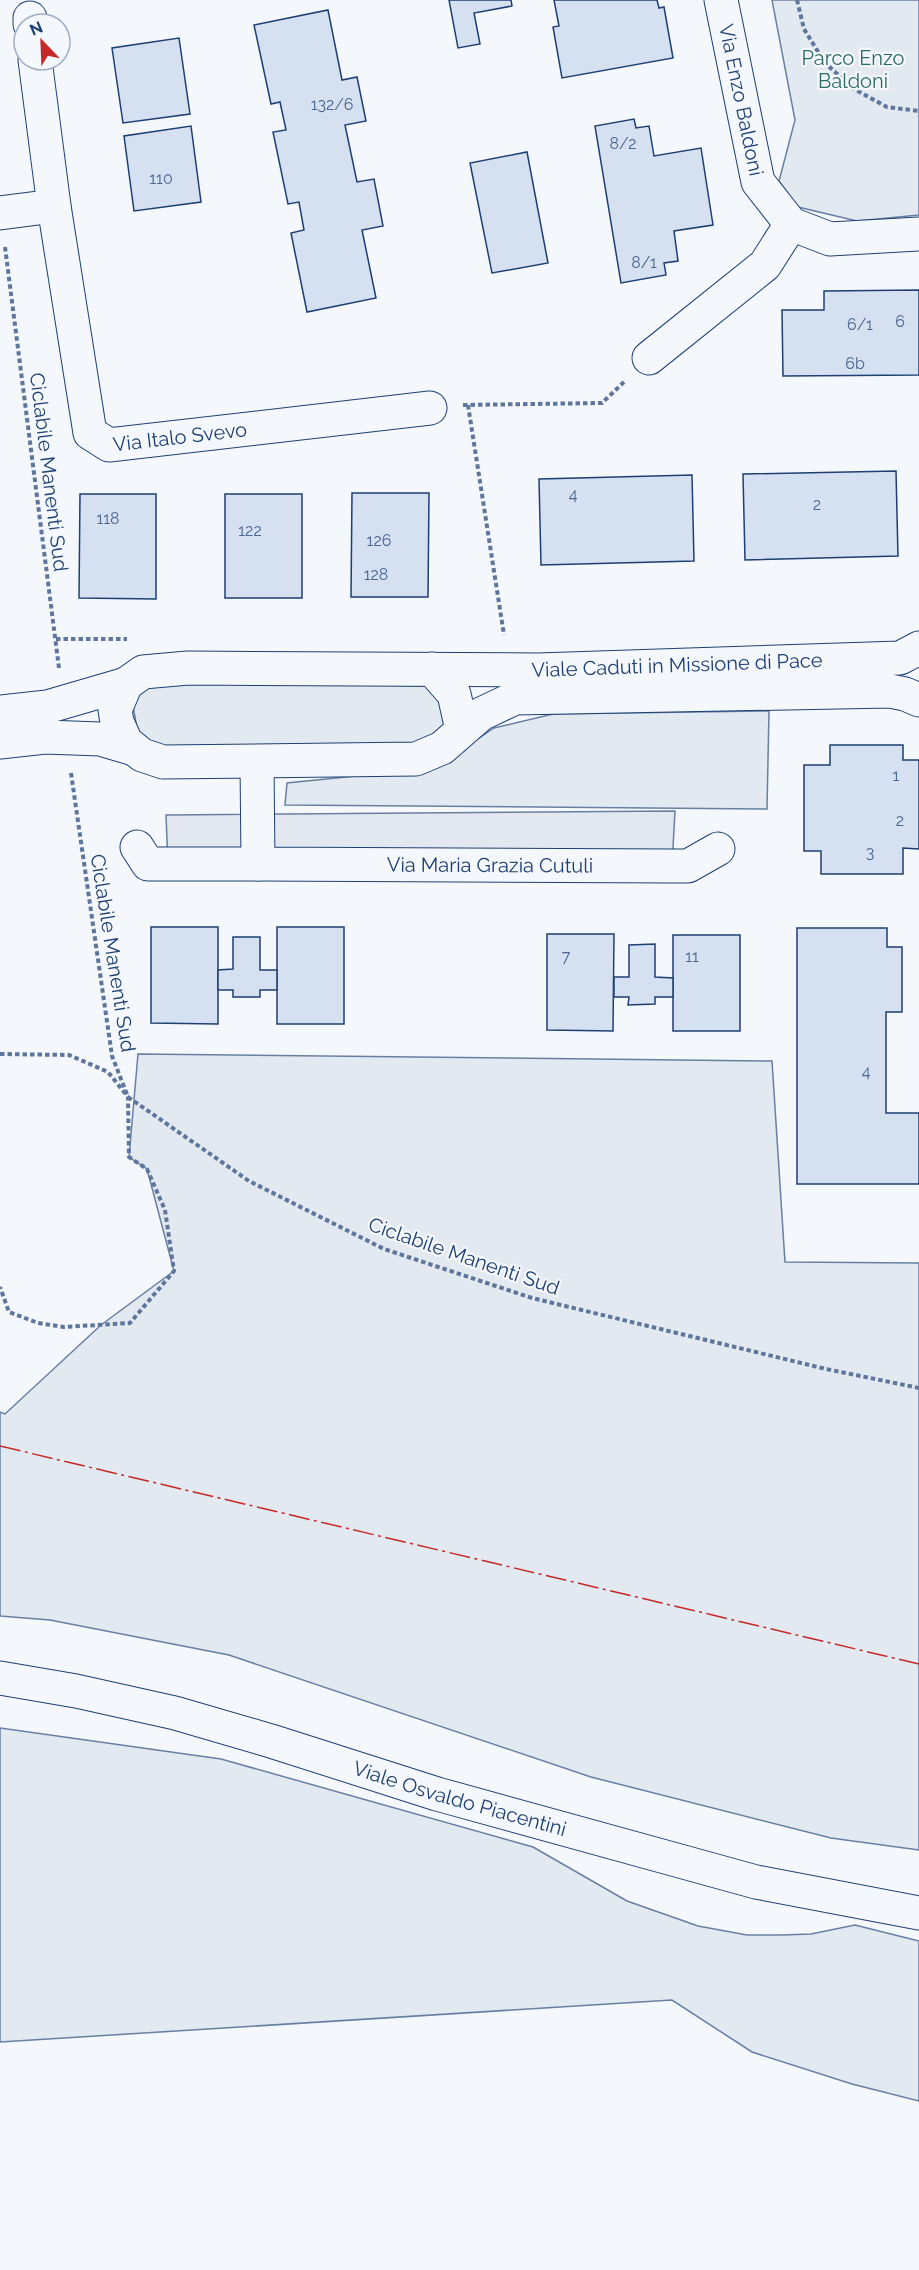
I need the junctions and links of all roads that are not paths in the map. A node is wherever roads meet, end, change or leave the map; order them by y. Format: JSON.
{"nodes":[{"id":1,"x":721,"y":0,"type":"edge"},
{"id":2,"x":37,"y":72,"type":"edge"},
{"id":3,"x":54,"y":206,"type":"junction"},
{"id":4,"x":0,"y":213,"type":"edge"},
{"id":5,"x":791,"y":224,"type":"junction"},
{"id":6,"x":919,"y":234,"type":"edge"},
{"id":7,"x":649,"y":358,"type":"road end"},
{"id":8,"x":430,"y":408,"type":"road end"},
{"id":9,"x":919,"y":648,"type":"edge"},
{"id":10,"x":432,"y":669,"type":"junction"},
{"id":11,"x":126,"y":684,"type":"junction"},
{"id":12,"x":919,"y":700,"type":"edge"},
{"id":13,"x":0,"y":712,"type":"edge"},
{"id":14,"x":462,"y":730,"type":"junction"},
{"id":15,"x":0,"y":742,"type":"edge"},
{"id":16,"x":134,"y":748,"type":"junction"},
{"id":17,"x":257,"y":762,"type":"junction"},
{"id":18,"x":137,"y":847,"type":"dead end"},
{"id":19,"x":718,"y":849,"type":"dead end"},
{"id":20,"x":258,"y":864,"type":"junction"},
{"id":21,"x":0,"y":1678,"type":"edge"},
{"id":22,"x":919,"y":1913,"type":"edge"}],
"edges":[{"from":1,"to":5,"type":"street","name":"Via Enzo Baldoni"},
{"from":2,"to":3,"type":"street","name":"Via Italo Svevo"},
{"from":3,"to":4,"type":"street"},
{"from":3,"to":8,"type":"street","name":"Via Italo Svevo"},
{"from":5,"to":6,"type":"street"},
{"from":5,"to":7,"type":"street"},
{"from":9,"to":10,"type":"street","name":"Viale Caduti in Missione di Pace"},
{"from":10,"to":11,"type":"street","name":"Viale Caduti in Missione di Pace"},
{"from":10,"to":14,"type":"street"},
{"from":11,"to":13,"type":"street"},
{"from":11,"to":16,"type":"street"},
{"from":12,"to":14,"type":"street","name":"Viale Caduti in Missione di Pace"},
{"from":14,"to":17,"type":"street","name":"Viale Caduti in Missione di Pace"},
{"from":15,"to":16,"type":"street"},
{"from":16,"to":17,"type":"street","name":"Viale Caduti in Missione di Pace"},
{"from":17,"to":20,"type":"street"},
{"from":18,"to":20,"type":"street","name":"Via Maria Grazia Cutuli"},
{"from":19,"to":20,"type":"street","name":"Via Maria Grazia Cutuli"},
{"from":21,"to":22,"type":"street","name":"Viale Osvaldo Piacentini"}]}
